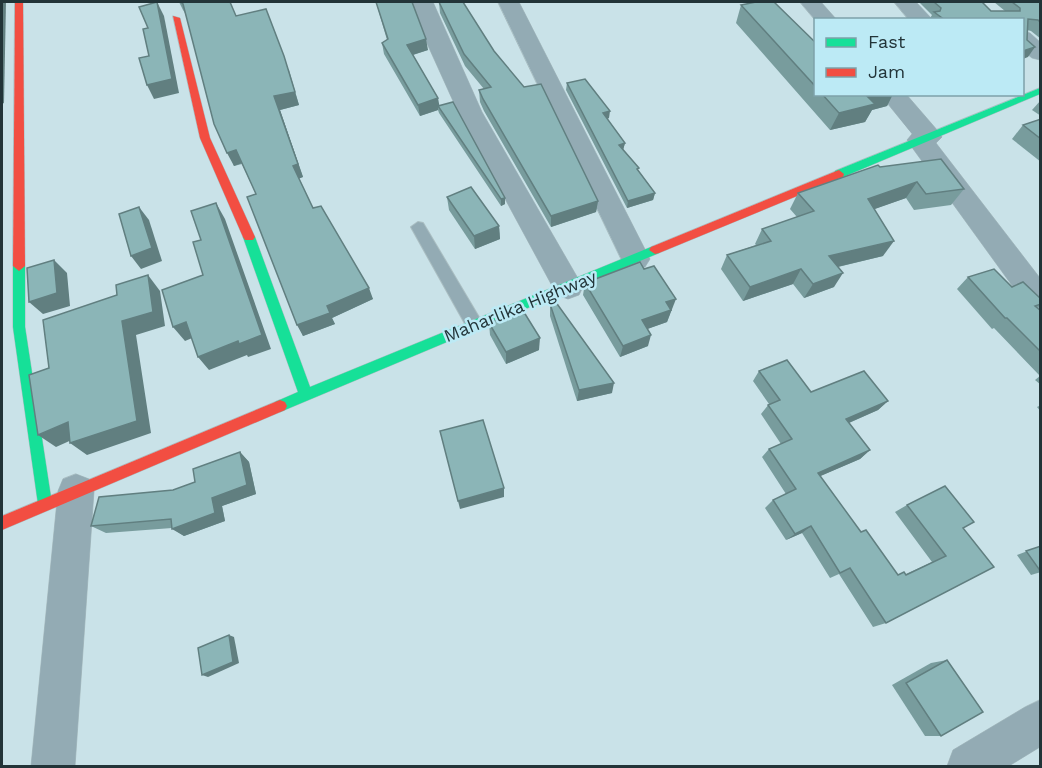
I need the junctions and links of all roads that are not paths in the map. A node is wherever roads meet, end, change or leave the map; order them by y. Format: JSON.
{"nodes":[{"id":1,"x":19,"y":2,"type":"edge"},
{"id":2,"x":422,"y":2,"type":"edge"},
{"id":3,"x":508,"y":2,"type":"edge"},
{"id":4,"x":810,"y":2,"type":"edge"},
{"id":5,"x":904,"y":2,"type":"edge"},
{"id":6,"x":176,"y":18,"type":"dead end"},
{"id":7,"x":824,"y":18,"type":"edge"},
{"id":8,"x":920,"y":18,"type":"edge"},
{"id":9,"x":1024,"y":39,"type":"edge"},
{"id":10,"x":1041,"y":53,"type":"edge"},
{"id":11,"x":1041,"y":91,"type":"edge"},
{"id":12,"x":1024,"y":95,"type":"edge"},
{"id":13,"x":893,"y":96,"type":"edge"},
{"id":14,"x":1019,"y":96,"type":"edge"},
{"id":15,"x":1002,"y":100,"type":"edge"},
{"id":16,"x":924,"y":138,"type":"junction"},
{"id":17,"x":418,"y":227,"type":"dead end"},
{"id":18,"x":635,"y":259,"type":"junction"},
{"id":19,"x":568,"y":287,"type":"junction"},
{"id":20,"x":1041,"y":300,"type":"edge"},
{"id":21,"x":474,"y":324,"type":"junction"},
{"id":22,"x":306,"y":395,"type":"junction"},
{"id":23,"x":61,"y":497,"type":"junction"},
{"id":24,"x":2,"y":523,"type":"edge"},
{"id":25,"x":1041,"y":723,"type":"edge"},
{"id":26,"x":52,"y":766,"type":"edge"},
{"id":27,"x":969,"y":766,"type":"edge"}],
"edges":[{"from":1,"to":23,"type":"main road"},
{"from":2,"to":19,"type":"street"},
{"from":3,"to":18,"type":"street"},
{"from":4,"to":7,"type":"street"},
{"from":5,"to":8,"type":"street"},
{"from":6,"to":22,"type":"main road"},
{"from":9,"to":10,"type":"street"},
{"from":11,"to":12,"type":"main road","name":"Maharlika Highway"},
{"from":13,"to":16,"type":"street"},
{"from":14,"to":15,"type":"main road","name":"Maharlika Highway"},
{"from":15,"to":16,"type":"main road","name":"Maharlika Highway"},
{"from":16,"to":18,"type":"main road","name":"Maharlika Highway"},
{"from":16,"to":20,"type":"street"},
{"from":17,"to":21,"type":"lane"},
{"from":18,"to":19,"type":"main road","name":"Maharlika Highway"},
{"from":19,"to":21,"type":"main road","name":"Maharlika Highway"},
{"from":21,"to":22,"type":"main road","name":"Maharlika Highway"},
{"from":22,"to":23,"type":"main road","name":"Maharlika Highway"},
{"from":23,"to":24,"type":"main road","name":"Maharlika Highway"},
{"from":23,"to":26,"type":"street"},
{"from":25,"to":27,"type":"street"}]}
